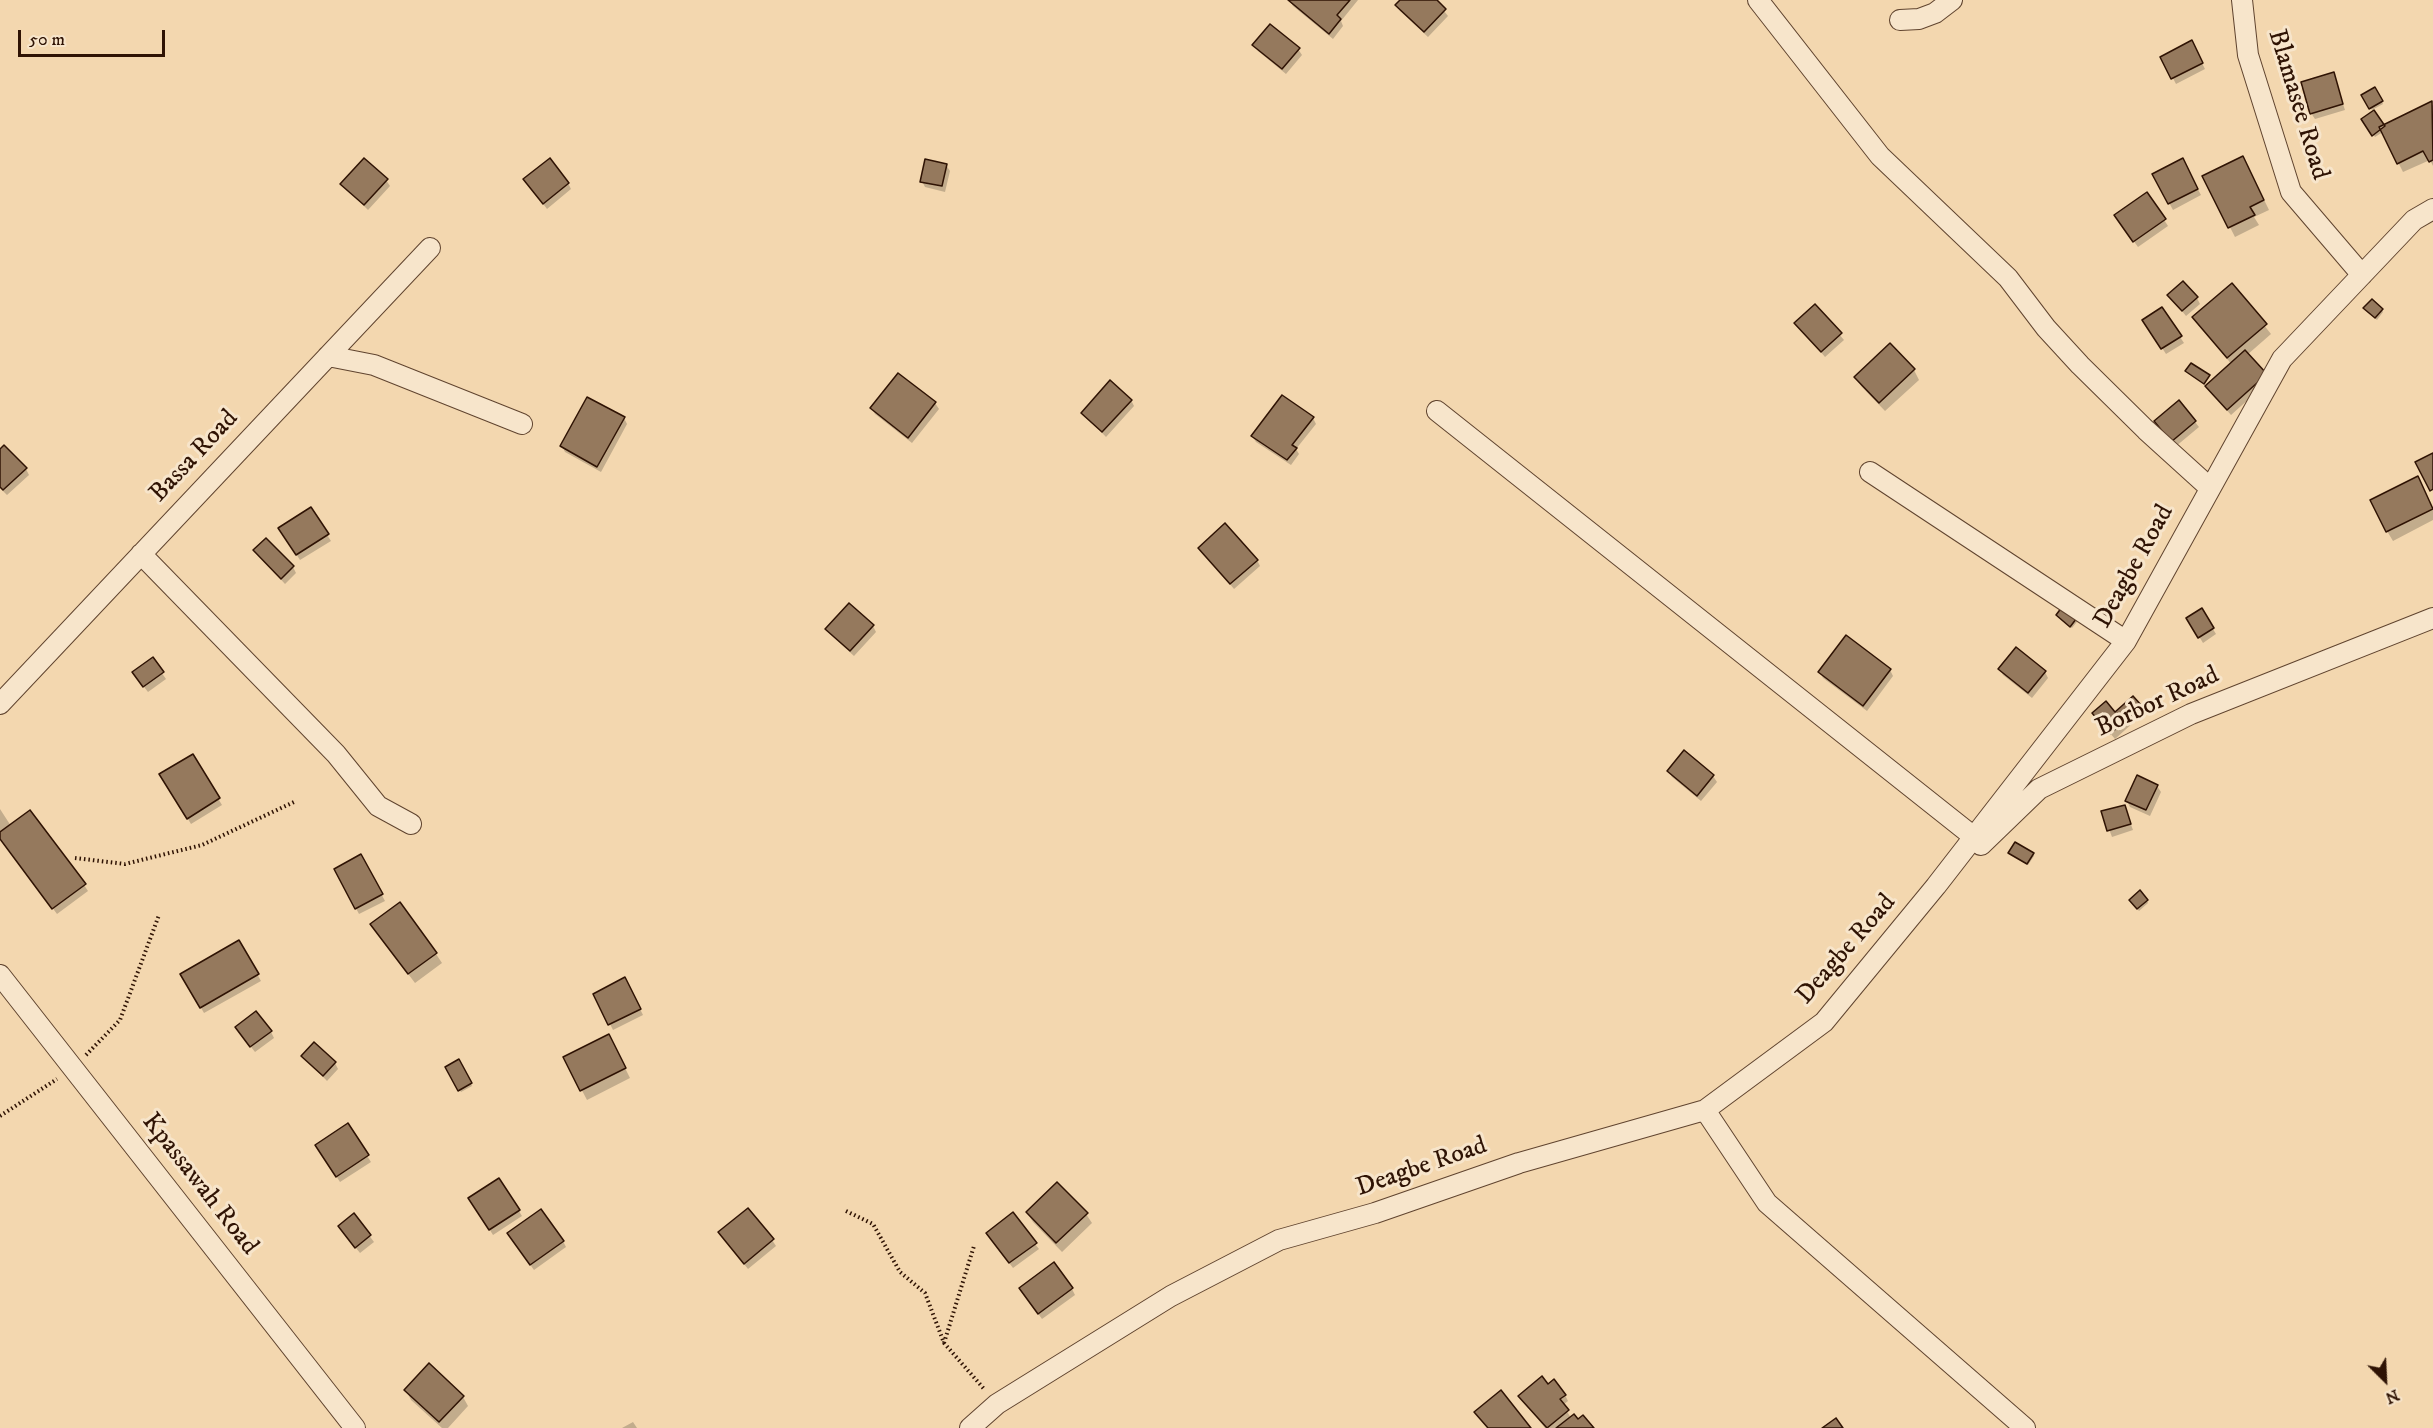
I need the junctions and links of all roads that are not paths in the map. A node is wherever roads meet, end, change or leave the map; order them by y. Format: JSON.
{"nodes":[{"id":1,"x":1758,"y":0,"type":"edge"},
{"id":2,"x":1952,"y":0,"type":"edge"},
{"id":3,"x":2242,"y":0,"type":"edge"},
{"id":4,"x":1900,"y":20,"type":"dead end"},
{"id":5,"x":2433,"y":209,"type":"edge"},
{"id":6,"x":430,"y":248,"type":"dead end"},
{"id":7,"x":2361,"y":275,"type":"junction"},
{"id":8,"x":328,"y":356,"type":"junction"},
{"id":9,"x":1437,"y":411,"type":"dead end"},
{"id":10,"x":522,"y":424,"type":"dead end"},
{"id":11,"x":1870,"y":472,"type":"dead end"},
{"id":12,"x":2210,"y":488,"type":"junction"},
{"id":13,"x":141,"y":554,"type":"junction"},
{"id":14,"x":2433,"y":618,"type":"edge"},
{"id":15,"x":2126,"y":641,"type":"junction"},
{"id":16,"x":0,"y":704,"type":"edge"},
{"id":17,"x":411,"y":824,"type":"dead end"},
{"id":18,"x":1974,"y":837,"type":"junction"},
{"id":19,"x":1936,"y":886,"type":"junction"},
{"id":20,"x":0,"y":975,"type":"edge"},
{"id":21,"x":1705,"y":1110,"type":"junction"},
{"id":22,"x":355,"y":1428,"type":"edge"},
{"id":23,"x":970,"y":1428,"type":"edge"},
{"id":24,"x":2025,"y":1428,"type":"edge"}],
"edges":[{"from":1,"to":12,"type":"street"},
{"from":2,"to":4,"type":"street"},
{"from":3,"to":7,"type":"street","name":"Blamasee Road"},
{"from":5,"to":7,"type":"street","name":"Deagbe Road"},
{"from":6,"to":8,"type":"street","name":"Bassa Road"},
{"from":7,"to":12,"type":"street","name":"Deagbe Road"},
{"from":8,"to":10,"type":"street"},
{"from":8,"to":13,"type":"street","name":"Bassa Road"},
{"from":9,"to":18,"type":"street"},
{"from":11,"to":15,"type":"street"},
{"from":12,"to":15,"type":"street","name":"Deagbe Road"},
{"from":13,"to":16,"type":"street","name":"Bassa Road"},
{"from":13,"to":17,"type":"street"},
{"from":14,"to":19,"type":"street","name":"Borbor Road"},
{"from":15,"to":18,"type":"street","name":"Deagbe Road"},
{"from":18,"to":19,"type":"street","name":"Deagbe Road"},
{"from":19,"to":21,"type":"street","name":"Deagbe Road"},
{"from":20,"to":22,"type":"street","name":"Kpassawah Road"},
{"from":21,"to":23,"type":"street","name":"Deagbe Road"},
{"from":21,"to":24,"type":"street"}]}
